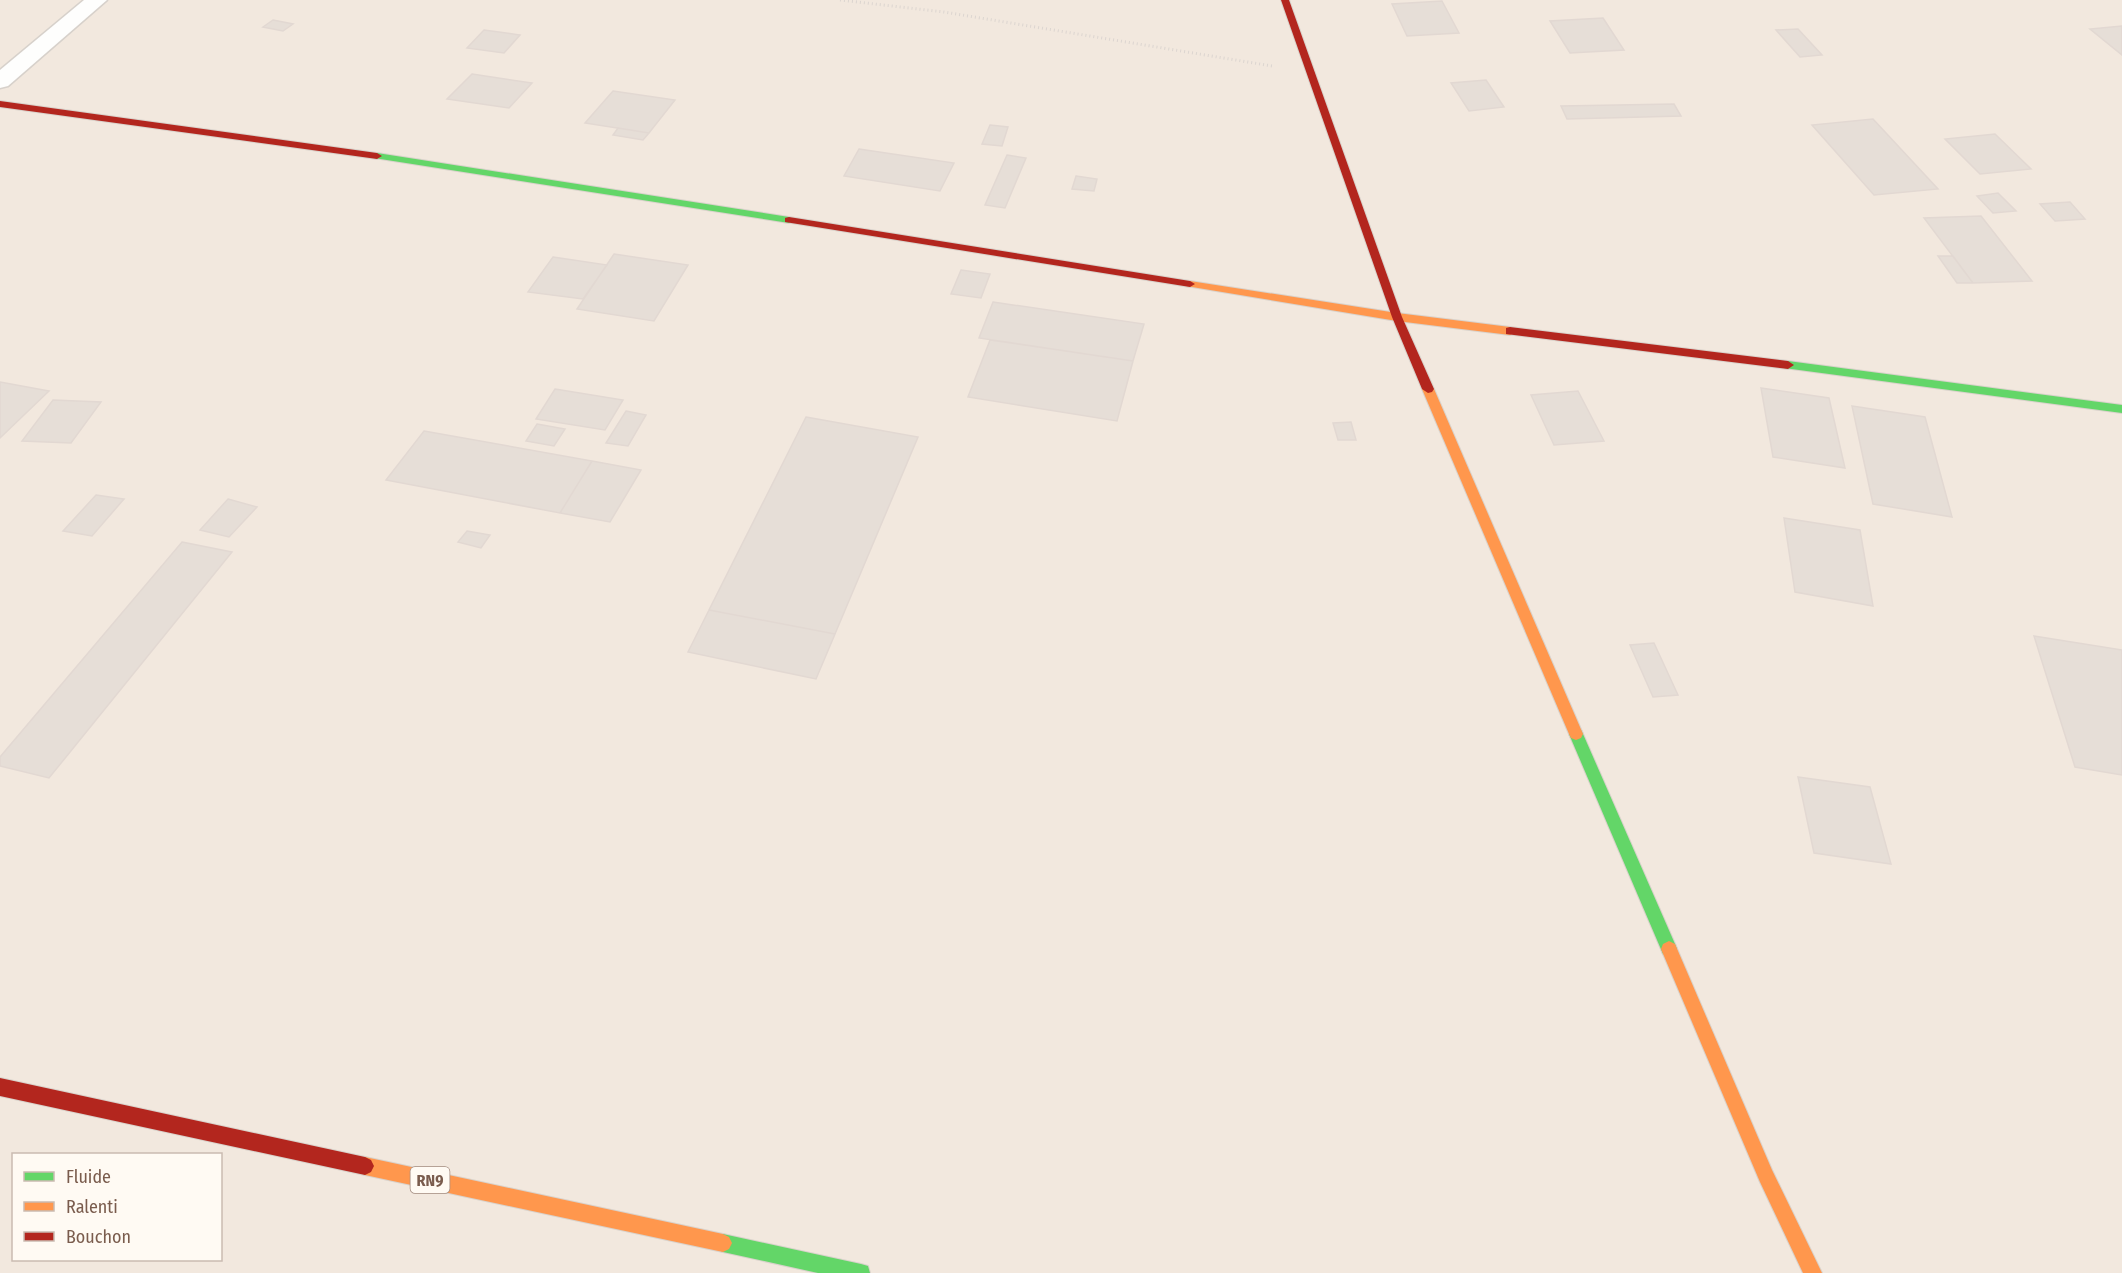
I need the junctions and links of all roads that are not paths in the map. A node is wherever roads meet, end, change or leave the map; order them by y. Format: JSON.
{"nodes":[{"id":1,"x":97,"y":0,"type":"edge"},
{"id":2,"x":1285,"y":0,"type":"edge"},
{"id":3,"x":0,"y":81,"type":"edge"},
{"id":4,"x":0,"y":104,"type":"edge"},
{"id":5,"x":1397,"y":317,"type":"junction"},
{"id":6,"x":2122,"y":410,"type":"edge"},
{"id":7,"x":0,"y":1087,"type":"edge"},
{"id":8,"x":861,"y":1273,"type":"edge"},
{"id":9,"x":1813,"y":1273,"type":"edge"}],
"edges":[{"from":1,"to":3,"type":"street"},
{"from":2,"to":5,"type":"main road"},
{"from":4,"to":5,"type":"main road"},
{"from":5,"to":6,"type":"main road"},
{"from":5,"to":9,"type":"main road"},
{"from":7,"to":8,"type":"main road","number":"RN9"}]}
